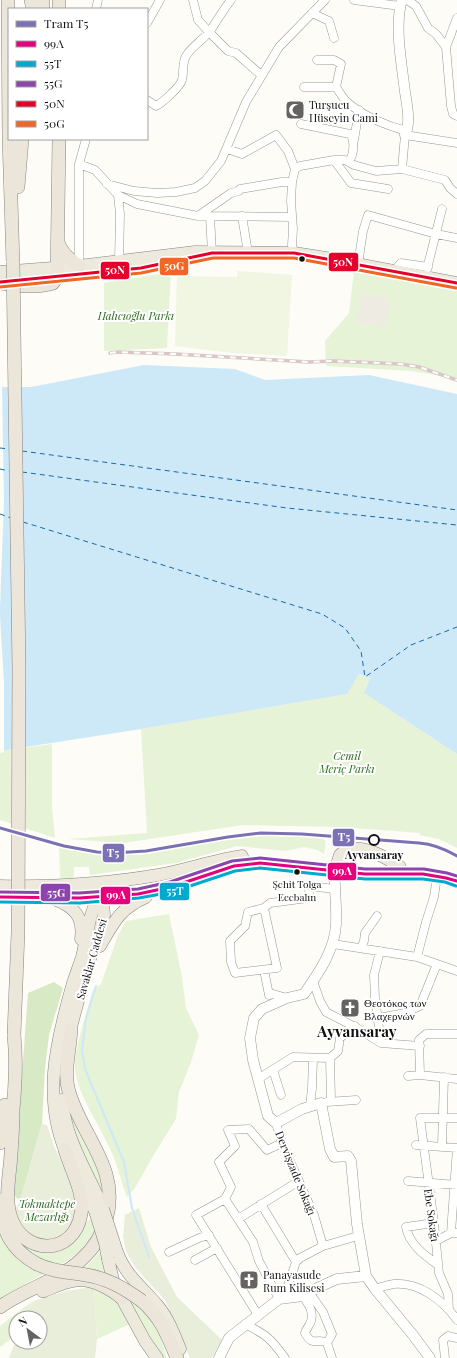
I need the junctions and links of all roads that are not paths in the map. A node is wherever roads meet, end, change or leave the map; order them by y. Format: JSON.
{"nodes":[{"id":1,"x":160,"y":0,"type":"edge"},
{"id":2,"x":193,"y":0,"type":"edge"},
{"id":3,"x":231,"y":0,"type":"edge"},
{"id":4,"x":326,"y":0,"type":"edge"},
{"id":5,"x":356,"y":0,"type":"edge"},
{"id":6,"x":403,"y":2,"type":"edge"},
{"id":7,"x":8,"y":8,"type":"edge"},
{"id":8,"x":312,"y":14,"type":"junction"},
{"id":9,"x":457,"y":18,"type":"edge"},
{"id":10,"x":148,"y":21,"type":"edge"},
{"id":11,"x":209,"y":32,"type":"junction"},
{"id":12,"x":8,"y":34,"type":"edge"},
{"id":13,"x":8,"y":34,"type":"edge"},
{"id":14,"x":334,"y":38,"type":"dead end"},
{"id":15,"x":446,"y":47,"type":"junction"},
{"id":16,"x":317,"y":60,"type":"dead end"},
{"id":17,"x":261,"y":76,"type":"junction"},
{"id":18,"x":304,"y":87,"type":"dead end"},
{"id":19,"x":336,"y":87,"type":"junction"},
{"id":20,"x":148,"y":101,"type":"edge"},
{"id":21,"x":359,"y":110,"type":"junction"},
{"id":22,"x":457,"y":116,"type":"edge"},
{"id":23,"x":301,"y":124,"type":"dead end"},
{"id":24,"x":406,"y":133,"type":"junction"},
{"id":25,"x":8,"y":138,"type":"edge"},
{"id":26,"x":8,"y":140,"type":"edge"},
{"id":27,"x":22,"y":140,"type":"edge"},
{"id":28,"x":58,"y":140,"type":"edge"},
{"id":29,"x":58,"y":140,"type":"edge"},
{"id":30,"x":86,"y":140,"type":"edge"},
{"id":31,"x":354,"y":140,"type":"junction"},
{"id":32,"x":457,"y":143,"type":"edge"},
{"id":33,"x":227,"y":149,"type":"junction"},
{"id":34,"x":334,"y":160,"type":"junction"},
{"id":35,"x":349,"y":162,"type":"junction"},
{"id":36,"x":80,"y":164,"type":"junction"},
{"id":37,"x":296,"y":169,"type":"junction"},
{"id":38,"x":402,"y":169,"type":"junction"},
{"id":39,"x":292,"y":182,"type":"junction"},
{"id":40,"x":107,"y":184,"type":"junction"},
{"id":41,"x":388,"y":189,"type":"dead end"},
{"id":42,"x":457,"y":194,"type":"edge"},
{"id":43,"x":118,"y":195,"type":"junction"},
{"id":44,"x":442,"y":209,"type":"dead end"},
{"id":45,"x":198,"y":216,"type":"junction"},
{"id":46,"x":210,"y":216,"type":"junction"},
{"id":47,"x":242,"y":216,"type":"junction"},
{"id":48,"x":292,"y":217,"type":"junction"},
{"id":49,"x":436,"y":234,"type":"junction"},
{"id":50,"x":457,"y":238,"type":"edge"},
{"id":51,"x":58,"y":240,"type":"junction"},
{"id":52,"x":212,"y":253,"type":"junction"},
{"id":53,"x":248,"y":253,"type":"junction"},
{"id":54,"x":294,"y":253,"type":"junction"},
{"id":55,"x":119,"y":262,"type":"junction"},
{"id":56,"x":13,"y":263,"type":"junction"},
{"id":57,"x":358,"y":264,"type":"junction"},
{"id":58,"x":79,"y":266,"type":"junction"},
{"id":59,"x":55,"y":271,"type":"junction"},
{"id":60,"x":0,"y":272,"type":"edge"},
{"id":61,"x":426,"y":272,"type":"junction"},
{"id":62,"x":0,"y":283,"type":"edge"},
{"id":63,"x":457,"y":283,"type":"edge"},
{"id":64,"x":194,"y":867,"type":"junction"},
{"id":65,"x":336,"y":868,"type":"junction"},
{"id":66,"x":457,"y":873,"type":"edge"},
{"id":67,"x":437,"y":876,"type":"junction"},
{"id":68,"x":457,"y":882,"type":"edge"},
{"id":69,"x":80,"y":884,"type":"junction"},
{"id":70,"x":0,"y":886,"type":"edge"},
{"id":71,"x":334,"y":889,"type":"junction"},
{"id":72,"x":160,"y":890,"type":"junction"},
{"id":73,"x":0,"y":897,"type":"edge"},
{"id":74,"x":48,"y":897,"type":"junction"},
{"id":75,"x":98,"y":898,"type":"junction"},
{"id":76,"x":264,"y":908,"type":"junction"},
{"id":77,"x":377,"y":916,"type":"dead end"},
{"id":78,"x":333,"y":944,"type":"junction"},
{"id":79,"x":361,"y":948,"type":"junction"},
{"id":80,"x":380,"y":951,"type":"junction"},
{"id":81,"x":417,"y":957,"type":"junction"},
{"id":82,"x":88,"y":964,"type":"junction"},
{"id":83,"x":437,"y":964,"type":"junction"},
{"id":84,"x":264,"y":970,"type":"junction"},
{"id":85,"x":457,"y":971,"type":"edge"},
{"id":86,"x":74,"y":981,"type":"junction"},
{"id":87,"x":313,"y":981,"type":"junction"},
{"id":88,"x":287,"y":998,"type":"junction"},
{"id":89,"x":378,"y":1018,"type":"junction"},
{"id":90,"x":355,"y":1026,"type":"junction"},
{"id":91,"x":71,"y":1030,"type":"junction"},
{"id":92,"x":457,"y":1034,"type":"edge"},
{"id":93,"x":14,"y":1036,"type":"junction"},
{"id":94,"x":381,"y":1043,"type":"junction"},
{"id":95,"x":420,"y":1046,"type":"junction"},
{"id":96,"x":313,"y":1058,"type":"junction"},
{"id":97,"x":330,"y":1058,"type":"junction"},
{"id":98,"x":273,"y":1070,"type":"junction"},
{"id":99,"x":420,"y":1075,"type":"junction"},
{"id":100,"x":408,"y":1076,"type":"dead end"},
{"id":101,"x":444,"y":1077,"type":"junction"},
{"id":102,"x":258,"y":1079,"type":"junction"},
{"id":103,"x":457,"y":1079,"type":"edge"},
{"id":104,"x":281,"y":1095,"type":"dead end"},
{"id":105,"x":356,"y":1100,"type":"dead end"},
{"id":106,"x":326,"y":1102,"type":"junction"},
{"id":107,"x":310,"y":1106,"type":"junction"},
{"id":108,"x":13,"y":1112,"type":"junction"},
{"id":109,"x":443,"y":1118,"type":"junction"},
{"id":110,"x":457,"y":1118,"type":"edge"},
{"id":111,"x":276,"y":1123,"type":"junction"},
{"id":112,"x":0,"y":1143,"type":"edge"},
{"id":113,"x":282,"y":1143,"type":"junction"},
{"id":114,"x":420,"y":1145,"type":"junction"},
{"id":115,"x":442,"y":1147,"type":"junction"},
{"id":116,"x":457,"y":1148,"type":"edge"},
{"id":117,"x":65,"y":1150,"type":"junction"},
{"id":118,"x":299,"y":1181,"type":"junction"},
{"id":119,"x":408,"y":1181,"type":"dead end"},
{"id":120,"x":428,"y":1183,"type":"junction"},
{"id":121,"x":456,"y":1184,"type":"edge"},
{"id":122,"x":225,"y":1199,"type":"junction"},
{"id":123,"x":261,"y":1204,"type":"junction"},
{"id":124,"x":99,"y":1210,"type":"junction"},
{"id":125,"x":238,"y":1219,"type":"junction"},
{"id":126,"x":434,"y":1223,"type":"junction"},
{"id":127,"x":454,"y":1233,"type":"edge"},
{"id":128,"x":209,"y":1235,"type":"junction"},
{"id":129,"x":358,"y":1236,"type":"junction"},
{"id":130,"x":436,"y":1241,"type":"junction"},
{"id":131,"x":323,"y":1246,"type":"junction"},
{"id":132,"x":217,"y":1248,"type":"junction"},
{"id":133,"x":169,"y":1252,"type":"dead end"},
{"id":134,"x":112,"y":1256,"type":"junction"},
{"id":135,"x":195,"y":1260,"type":"dead end"},
{"id":136,"x":296,"y":1262,"type":"junction"},
{"id":137,"x":438,"y":1265,"type":"junction"},
{"id":138,"x":366,"y":1276,"type":"junction"},
{"id":139,"x":132,"y":1279,"type":"junction"},
{"id":140,"x":375,"y":1289,"type":"junction"},
{"id":141,"x":119,"y":1293,"type":"junction"},
{"id":142,"x":306,"y":1294,"type":"junction"},
{"id":143,"x":279,"y":1299,"type":"junction"},
{"id":144,"x":142,"y":1300,"type":"junction"},
{"id":145,"x":0,"y":1307,"type":"edge"},
{"id":146,"x":449,"y":1309,"type":"junction"},
{"id":147,"x":0,"y":1312,"type":"edge"},
{"id":148,"x":258,"y":1315,"type":"junction"},
{"id":149,"x":457,"y":1320,"type":"edge"},
{"id":150,"x":245,"y":1324,"type":"junction"},
{"id":151,"x":457,"y":1338,"type":"edge"},
{"id":152,"x":327,"y":1343,"type":"junction"},
{"id":153,"x":157,"y":1358,"type":"edge"},
{"id":154,"x":170,"y":1358,"type":"edge"},
{"id":155,"x":177,"y":1358,"type":"edge"},
{"id":156,"x":183,"y":1358,"type":"edge"},
{"id":157,"x":219,"y":1358,"type":"edge"},
{"id":158,"x":285,"y":1358,"type":"edge"},
{"id":159,"x":332,"y":1358,"type":"edge"},
{"id":160,"x":430,"y":1358,"type":"edge"},
{"id":161,"x":445,"y":1358,"type":"edge"}],
"edges":[{"from":1,"to":10,"type":"street"},
{"from":2,"to":11,"type":"street"},
{"from":3,"to":11,"type":"street"},
{"from":4,"to":8,"type":"street"},
{"from":5,"to":6,"type":"street"},
{"from":6,"to":15,"type":"street"},
{"from":6,"to":24,"type":"street"},
{"from":7,"to":12,"type":"highway"},
{"from":8,"to":14,"type":"street"},
{"from":8,"to":17,"type":"street"},
{"from":9,"to":15,"type":"street"},
{"from":11,"to":17,"type":"street"},
{"from":11,"to":20,"type":"street"},
{"from":13,"to":25,"type":"highway"},
{"from":15,"to":22,"type":"street"},
{"from":16,"to":19,"type":"street"},
{"from":17,"to":33,"type":"street"},
{"from":18,"to":19,"type":"street"},
{"from":19,"to":21,"type":"street"},
{"from":21,"to":24,"type":"street"},
{"from":21,"to":31,"type":"street"},
{"from":23,"to":31,"type":"street"},
{"from":24,"to":32,"type":"street"},
{"from":24,"to":38,"type":"street"},
{"from":26,"to":56,"type":"highway"},
{"from":27,"to":56,"type":"highway"},
{"from":28,"to":51,"type":"highway"},
{"from":29,"to":59,"type":"highway"},
{"from":30,"to":36,"type":"street"},
{"from":31,"to":35,"type":"street"},
{"from":33,"to":37,"type":"street"},
{"from":33,"to":40,"type":"street"},
{"from":34,"to":35,"type":"street"},
{"from":34,"to":37,"type":"street"},
{"from":34,"to":41,"type":"street"},
{"from":35,"to":38,"type":"street"},
{"from":36,"to":40,"type":"street"},
{"from":36,"to":58,"type":"street"},
{"from":37,"to":39,"type":"street"},
{"from":38,"to":42,"type":"street"},
{"from":39,"to":45,"type":"street"},
{"from":39,"to":48,"type":"street"},
{"from":40,"to":43,"type":"street"},
{"from":43,"to":45,"type":"street"},
{"from":43,"to":55,"type":"street"},
{"from":44,"to":49,"type":"street"},
{"from":45,"to":46,"type":"street"},
{"from":46,"to":47,"type":"street"},
{"from":46,"to":52,"type":"street"},
{"from":47,"to":48,"type":"street"},
{"from":47,"to":53,"type":"street"},
{"from":48,"to":54,"type":"street"},
{"from":49,"to":50,"type":"street"},
{"from":49,"to":57,"type":"street"},
{"from":49,"to":61,"type":"street"},
{"from":51,"to":58,"type":"highway"},
{"from":51,"to":59,"type":"highway"},
{"from":52,"to":53,"type":"main road"},
{"from":52,"to":55,"type":"main road"},
{"from":52,"to":59,"type":"main road"},
{"from":53,"to":54,"type":"main road"},
{"from":54,"to":57,"type":"main road"},
{"from":55,"to":58,"type":"main road"},
{"from":56,"to":93,"type":"highway","bridge":true},
{"from":57,"to":61,"type":"main road"},
{"from":58,"to":59,"type":"main road"},
{"from":59,"to":60,"type":"main road"},
{"from":59,"to":62,"type":"highway"},
{"from":61,"to":63,"type":"main road"},
{"from":64,"to":65,"type":"main road"},
{"from":64,"to":69,"type":"main road"},
{"from":64,"to":75,"type":"main road"},
{"from":65,"to":66,"type":"main road"},
{"from":65,"to":67,"type":"main road"},
{"from":65,"to":71,"type":"street"},
{"from":65,"to":72,"type":"main road"},
{"from":67,"to":68,"type":"main road"},
{"from":67,"to":81,"type":"street"},
{"from":69,"to":70,"type":"main road"},
{"from":69,"to":75,"type":"main road"},
{"from":71,"to":76,"type":"street"},
{"from":71,"to":78,"type":"street"},
{"from":72,"to":75,"type":"main road"},
{"from":72,"to":82,"type":"main road"},
{"from":73,"to":74,"type":"main road"},
{"from":74,"to":75,"type":"main road"},
{"from":74,"to":86,"type":"main road"},
{"from":75,"to":82,"type":"main road","name":"Savaklar Caddesi"},
{"from":75,"to":86,"type":"main road","name":"Savaklar Caddesi"},
{"from":76,"to":84,"type":"street"},
{"from":76,"to":84,"type":"street"},
{"from":77,"to":79,"type":"street"},
{"from":78,"to":79,"type":"street"},
{"from":78,"to":87,"type":"street"},
{"from":79,"to":80,"type":"street"},
{"from":80,"to":81,"type":"street"},
{"from":80,"to":89,"type":"street"},
{"from":81,"to":83,"type":"street"},
{"from":82,"to":91,"type":"main road","name":"Savaklar Caddesi"},
{"from":83,"to":85,"type":"street"},
{"from":83,"to":89,"type":"street"},
{"from":84,"to":88,"type":"street"},
{"from":86,"to":117,"type":"main road","name":"Savaklar Caddesi"},
{"from":87,"to":88,"type":"street","name":"Dervişzade Sokağı"},
{"from":87,"to":90,"type":"street"},
{"from":88,"to":102,"type":"street","name":"Dervişzade Sokağı"},
{"from":89,"to":94,"type":"street"},
{"from":90,"to":94,"type":"street"},
{"from":90,"to":97,"type":"street"},
{"from":91,"to":124,"type":"main road","name":"Savaklar Caddesi"},
{"from":91,"to":145,"type":"highway"},
{"from":92,"to":95,"type":"street"},
{"from":93,"to":108,"type":"highway"},
{"from":93,"to":112,"type":"highway"},
{"from":94,"to":95,"type":"street"},
{"from":95,"to":99,"type":"street"},
{"from":96,"to":97,"type":"street"},
{"from":96,"to":98,"type":"street"},
{"from":96,"to":107,"type":"street"},
{"from":97,"to":106,"type":"street"},
{"from":98,"to":102,"type":"street"},
{"from":98,"to":104,"type":"street"},
{"from":99,"to":100,"type":"street"},
{"from":99,"to":101,"type":"street"},
{"from":101,"to":103,"type":"street"},
{"from":101,"to":109,"type":"street"},
{"from":102,"to":111,"type":"street","name":"Dervişzade Sokağı"},
{"from":105,"to":106,"type":"street"},
{"from":106,"to":107,"type":"street"},
{"from":106,"to":129,"type":"street"},
{"from":107,"to":111,"type":"street"},
{"from":108,"to":117,"type":"highway"},
{"from":108,"to":144,"type":"highway","bridge":true},
{"from":109,"to":110,"type":"street"},
{"from":109,"to":114,"type":"street","name":"Ebe Sokağı"},
{"from":109,"to":115,"type":"street"},
{"from":111,"to":113,"type":"street","name":"Dervişzade Sokağı"},
{"from":113,"to":118,"type":"street","name":"Dervişzade Sokağı"},
{"from":113,"to":122,"type":"street"},
{"from":114,"to":115,"type":"street"},
{"from":114,"to":120,"type":"street","name":"Ebe Sokağı"},
{"from":115,"to":116,"type":"street"},
{"from":116,"to":121,"type":"street"},
{"from":117,"to":124,"type":"main road","name":"Savaklar Caddesi"},
{"from":118,"to":123,"type":"street"},
{"from":118,"to":131,"type":"street","name":"Dervişzade Sokağı"},
{"from":119,"to":120,"type":"street"},
{"from":120,"to":121,"type":"street"},
{"from":120,"to":126,"type":"street","name":"Ebe Sokağı"},
{"from":121,"to":127,"type":"street"},
{"from":122,"to":125,"type":"street"},
{"from":122,"to":128,"type":"street"},
{"from":123,"to":125,"type":"street"},
{"from":123,"to":136,"type":"street"},
{"from":124,"to":134,"type":"main road","name":"Savaklar Caddesi","bridge":true},
{"from":125,"to":143,"type":"street"},
{"from":126,"to":130,"type":"street","name":"Ebe Sokağı"},
{"from":126,"to":137,"type":"street"},
{"from":127,"to":130,"type":"street"},
{"from":128,"to":132,"type":"street"},
{"from":128,"to":133,"type":"street"},
{"from":129,"to":131,"type":"street"},
{"from":129,"to":138,"type":"street"},
{"from":130,"to":137,"type":"street","name":"Ebe Sokağı"},
{"from":131,"to":136,"type":"street"},
{"from":132,"to":135,"type":"street"},
{"from":132,"to":148,"type":"street"},
{"from":134,"to":139,"type":"main road","name":"Savaklar Caddesi"},
{"from":134,"to":141,"type":"main road","name":"Savaklar Caddesi"},
{"from":136,"to":143,"type":"street"},
{"from":137,"to":146,"type":"street","name":"Ebe Sokağı"},
{"from":138,"to":140,"type":"street"},
{"from":138,"to":142,"type":"street"},
{"from":139,"to":141,"type":"main road"},
{"from":139,"to":156,"type":"main road","name":"Savaklar Caddesi"},
{"from":140,"to":146,"type":"street"},
{"from":140,"to":160,"type":"street"},
{"from":141,"to":147,"type":"highway"},
{"from":141,"to":153,"type":"main road","name":"Savaklar Caddesi"},
{"from":142,"to":143,"type":"street"},
{"from":142,"to":152,"type":"street"},
{"from":142,"to":152,"type":"street"},
{"from":143,"to":148,"type":"street"},
{"from":144,"to":154,"type":"highway"},
{"from":144,"to":155,"type":"highway"},
{"from":146,"to":149,"type":"street"},
{"from":148,"to":150,"type":"street"},
{"from":150,"to":157,"type":"street"},
{"from":150,"to":158,"type":"street"},
{"from":151,"to":161,"type":"street"},
{"from":152,"to":159,"type":"street"}]}
